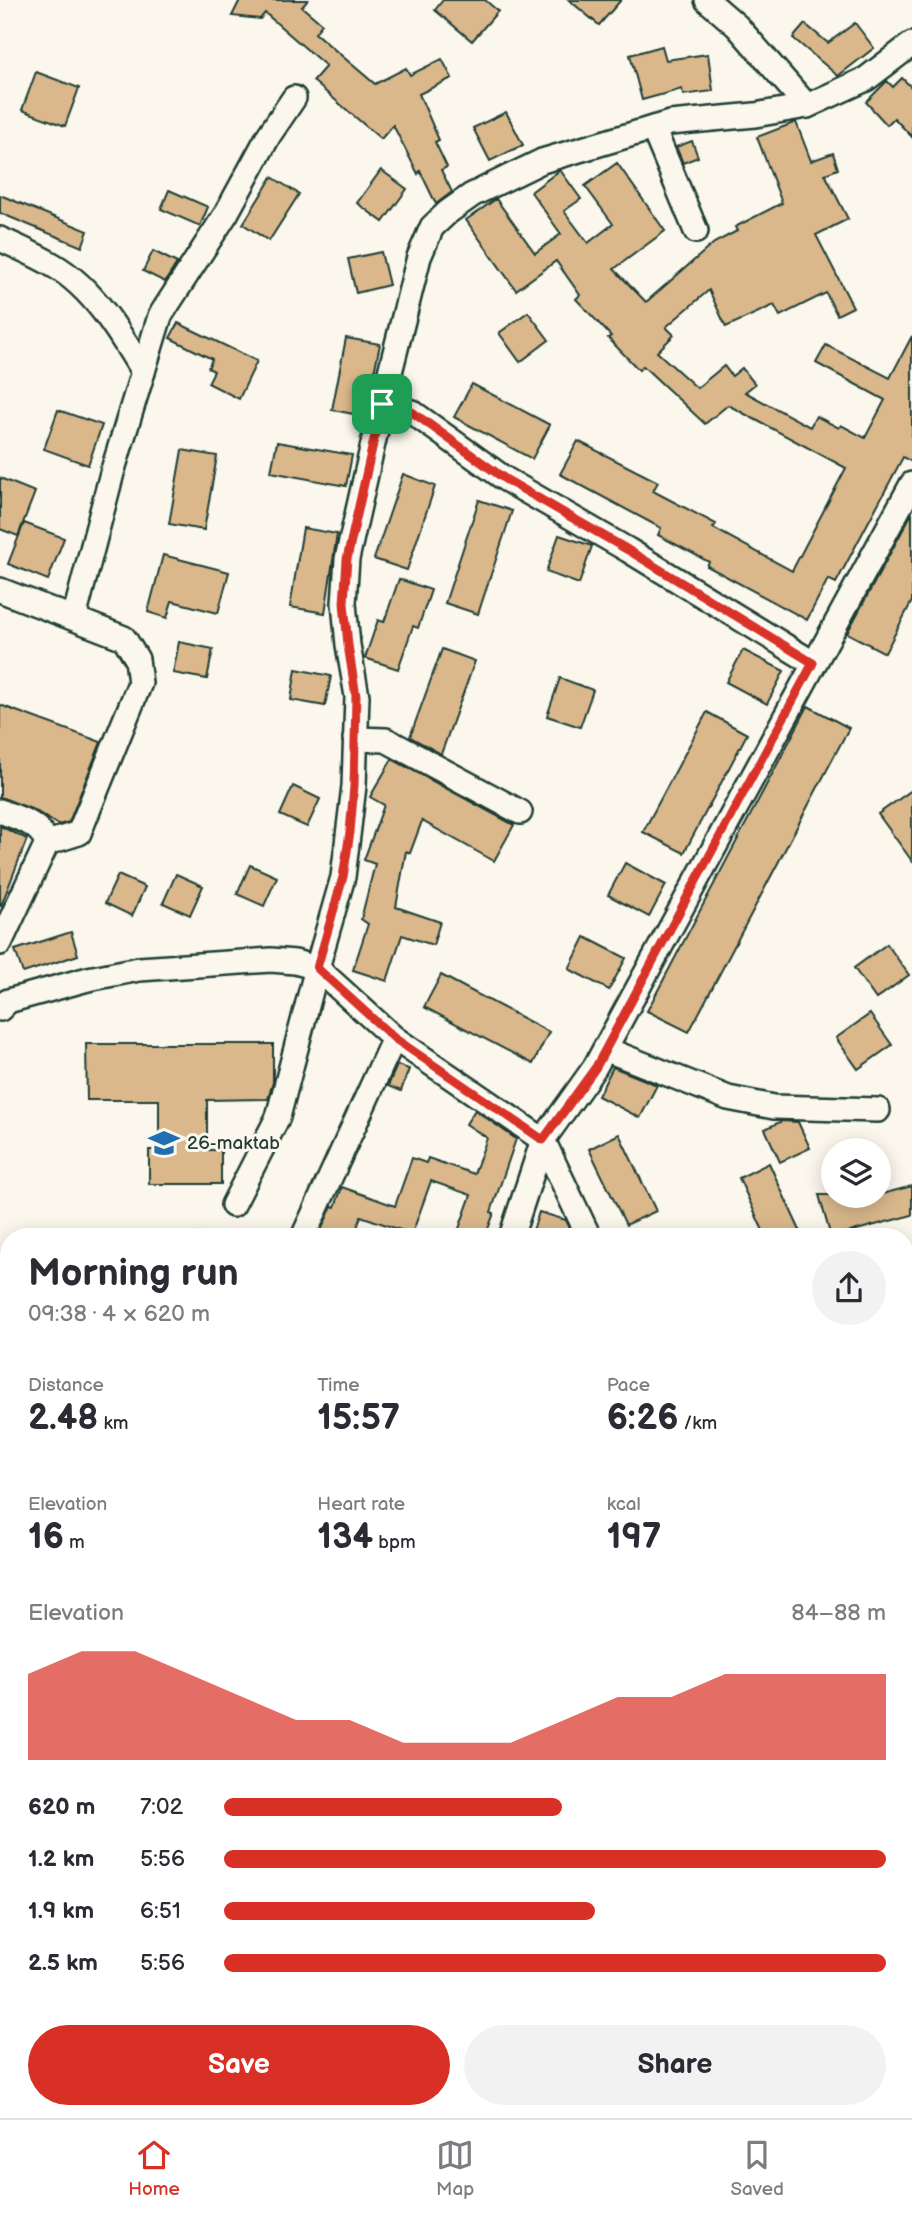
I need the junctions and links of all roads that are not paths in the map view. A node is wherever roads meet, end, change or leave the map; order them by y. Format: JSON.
{"nodes":[{"id":1,"x":707,"y":0,"type":"edge"},
{"id":2,"x":912,"y":44,"type":"edge"},
{"id":3,"x":294,"y":98,"type":"dead end"},
{"id":4,"x":807,"y":106,"type":"junction"},
{"id":5,"x":653,"y":128,"type":"junction"},
{"id":6,"x":696,"y":230,"type":"dead end"},
{"id":7,"x":0,"y":239,"type":"edge"},
{"id":8,"x":143,"y":372,"type":"junction"},
{"id":9,"x":382,"y":404,"type":"junction"},
{"id":10,"x":912,"y":484,"type":"edge"},
{"id":11,"x":0,"y":590,"type":"edge"},
{"id":12,"x":74,"y":618,"type":"junction"},
{"id":13,"x":813,"y":663,"type":"junction"},
{"id":14,"x":355,"y":739,"type":"junction"},
{"id":15,"x":0,"y":811,"type":"edge"},
{"id":16,"x":520,"y":812,"type":"dead end"},
{"id":17,"x":47,"y":843,"type":"junction"},
{"id":18,"x":0,"y":943,"type":"edge"},
{"id":19,"x":317,"y":968,"type":"junction"},
{"id":20,"x":3,"y":1001,"type":"edge"},
{"id":21,"x":394,"y":1038,"type":"junction"},
{"id":22,"x":605,"y":1049,"type":"junction"},
{"id":23,"x":878,"y":1110,"type":"dead end"},
{"id":24,"x":543,"y":1140,"type":"junction"},
{"id":25,"x":233,"y":1205,"type":"dead end"},
{"id":26,"x":307,"y":1228,"type":"edge"},
{"id":27,"x":513,"y":1228,"type":"edge"},
{"id":28,"x":585,"y":1228,"type":"edge"}],
"edges":[{"from":1,"to":4,"type":"street"},
{"from":2,"to":4,"type":"street"},
{"from":3,"to":8,"type":"street"},
{"from":4,"to":5,"type":"street"},
{"from":5,"to":6,"type":"street"},
{"from":5,"to":9,"type":"street"},
{"from":7,"to":8,"type":"street"},
{"from":8,"to":12,"type":"street"},
{"from":9,"to":13,"type":"street"},
{"from":9,"to":14,"type":"street"},
{"from":10,"to":13,"type":"street"},
{"from":11,"to":12,"type":"street"},
{"from":12,"to":17,"type":"street"},
{"from":13,"to":22,"type":"street"},
{"from":14,"to":16,"type":"street"},
{"from":14,"to":19,"type":"street"},
{"from":15,"to":17,"type":"street"},
{"from":17,"to":18,"type":"street"},
{"from":19,"to":20,"type":"street"},
{"from":19,"to":21,"type":"street"},
{"from":19,"to":25,"type":"street"},
{"from":21,"to":24,"type":"street"},
{"from":21,"to":26,"type":"street"},
{"from":22,"to":23,"type":"street"},
{"from":22,"to":24,"type":"street"},
{"from":24,"to":27,"type":"street"},
{"from":24,"to":28,"type":"street"}]}
